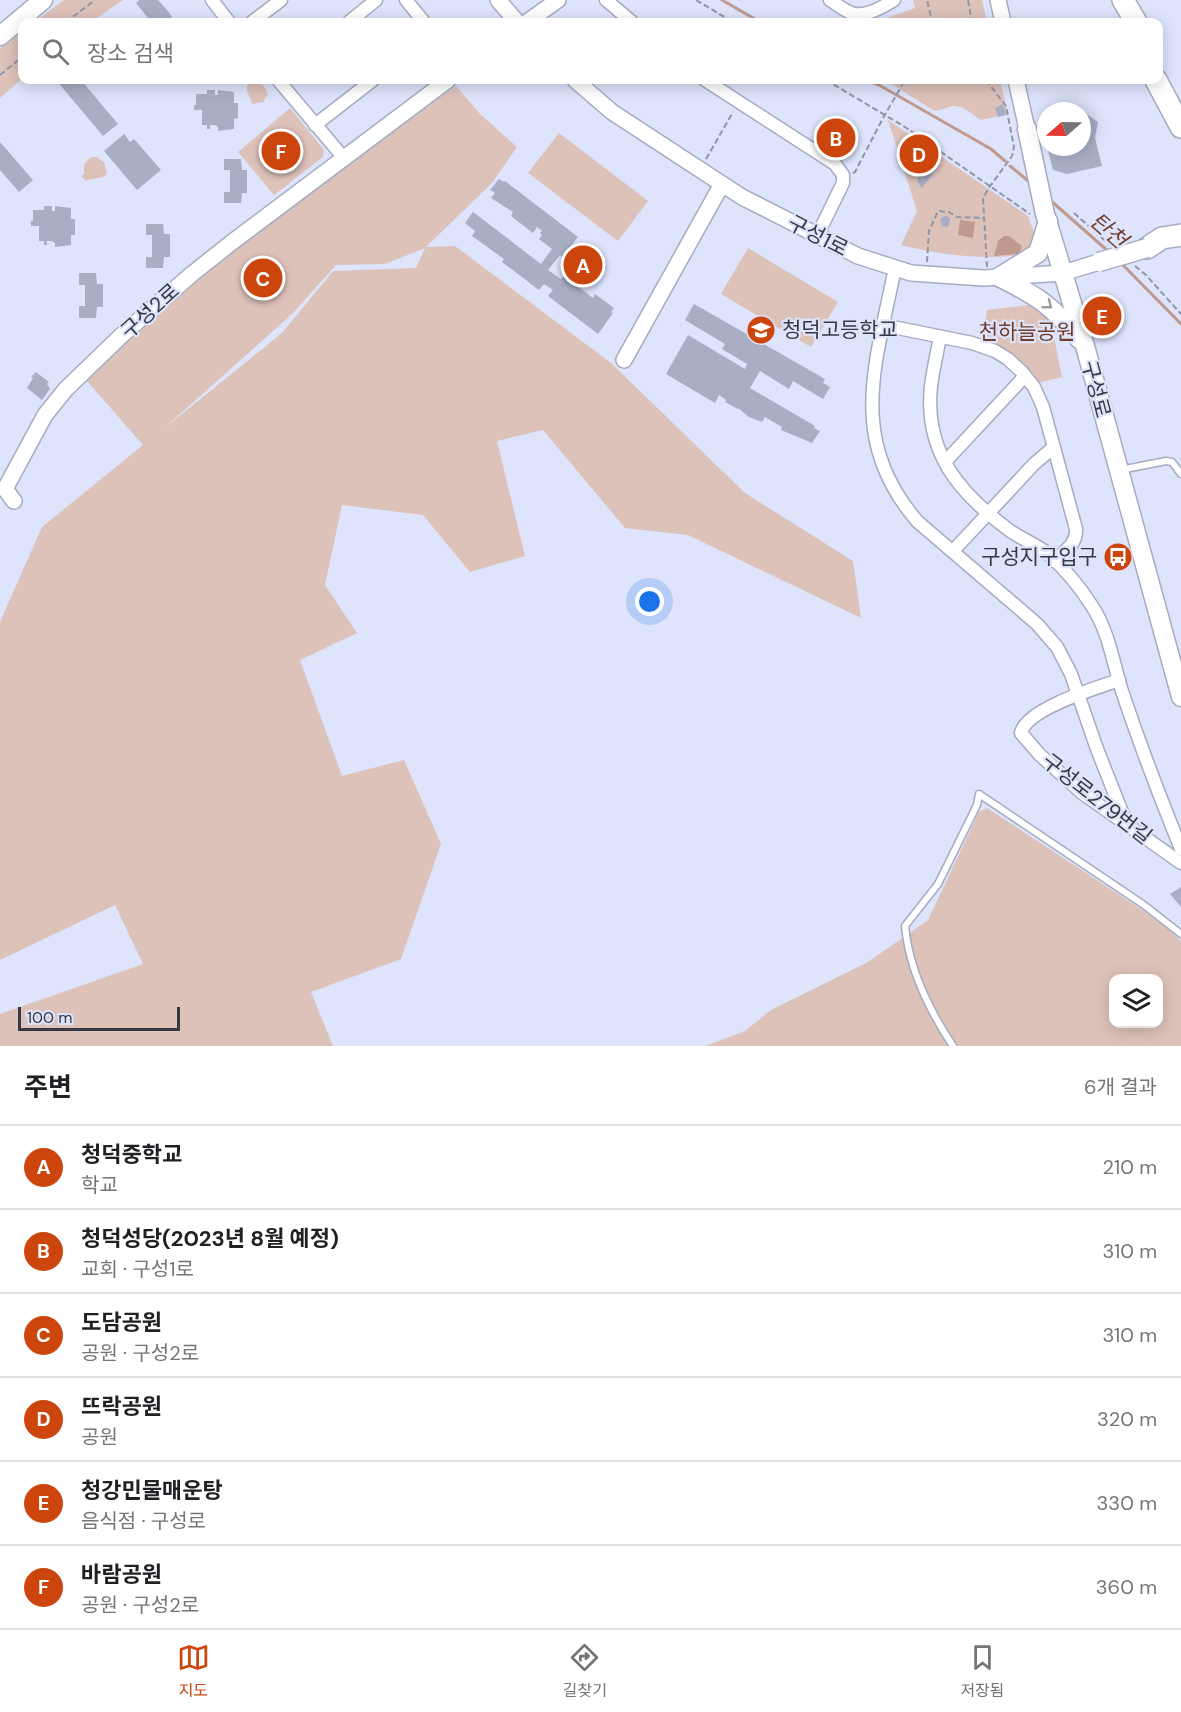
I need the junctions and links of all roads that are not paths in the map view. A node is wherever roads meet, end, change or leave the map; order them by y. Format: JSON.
{"nodes":[{"id":1,"x":43,"y":0,"type":"edge"},
{"id":2,"x":212,"y":0,"type":"edge"},
{"id":3,"x":281,"y":0,"type":"edge"},
{"id":4,"x":376,"y":0,"type":"edge"},
{"id":5,"x":406,"y":0,"type":"edge"},
{"id":6,"x":498,"y":0,"type":"edge"},
{"id":7,"x":558,"y":0,"type":"edge"},
{"id":8,"x":606,"y":0,"type":"edge"},
{"id":9,"x":830,"y":0,"type":"edge"},
{"id":10,"x":894,"y":0,"type":"edge"},
{"id":11,"x":998,"y":0,"type":"edge"},
{"id":12,"x":1115,"y":0,"type":"edge"},
{"id":13,"x":1122,"y":0,"type":"edge"},
{"id":14,"x":22,"y":18,"type":"edge"},
{"id":15,"x":227,"y":18,"type":"edge"},
{"id":16,"x":257,"y":18,"type":"edge"},
{"id":17,"x":354,"y":18,"type":"edge"},
{"id":18,"x":421,"y":18,"type":"edge"},
{"id":19,"x":514,"y":18,"type":"edge"},
{"id":20,"x":533,"y":18,"type":"edge"},
{"id":21,"x":627,"y":18,"type":"edge"},
{"id":22,"x":1002,"y":18,"type":"edge"},
{"id":23,"x":1125,"y":18,"type":"edge"},
{"id":24,"x":1133,"y":18,"type":"edge"},
{"id":25,"x":18,"y":21,"type":"edge"},
{"id":26,"x":0,"y":36,"type":"edge"},
{"id":27,"x":1163,"y":70,"type":"edge"},
{"id":28,"x":282,"y":84,"type":"edge"},
{"id":29,"x":368,"y":84,"type":"edge"},
{"id":30,"x":443,"y":84,"type":"edge"},
{"id":31,"x":580,"y":84,"type":"edge"},
{"id":32,"x":711,"y":84,"type":"edge"},
{"id":33,"x":1017,"y":84,"type":"edge"},
{"id":34,"x":1158,"y":84,"type":"edge"},
{"id":35,"x":1181,"y":100,"type":"edge"},
{"id":36,"x":315,"y":125,"type":"junction"},
{"id":37,"x":1181,"y":127,"type":"edge"},
{"id":38,"x":1027,"y":129,"type":"joint"},
{"id":39,"x":344,"y":157,"type":"junction"},
{"id":40,"x":722,"y":184,"type":"junction"},
{"id":41,"x":1041,"y":217,"type":"junction"},
{"id":42,"x":1181,"y":235,"type":"edge"},
{"id":43,"x":817,"y":236,"type":"junction"},
{"id":44,"x":1147,"y":248,"type":"junction"},
{"id":45,"x":1181,"y":248,"type":"edge"},
{"id":46,"x":1099,"y":262,"type":"joint"},
{"id":47,"x":895,"y":268,"type":"junction"},
{"id":48,"x":1063,"y":273,"type":"junction"},
{"id":49,"x":993,"y":277,"type":"junction"},
{"id":50,"x":883,"y":325,"type":"junction"},
{"id":51,"x":940,"y":337,"type":"junction"},
{"id":52,"x":1085,"y":346,"type":"junction"},
{"id":53,"x":624,"y":360,"type":"dead end"},
{"id":54,"x":1026,"y":376,"type":"junction"},
{"id":55,"x":1054,"y":447,"type":"junction"},
{"id":56,"x":945,"y":462,"type":"junction"},
{"id":57,"x":1118,"y":470,"type":"junction"},
{"id":58,"x":1181,"y":474,"type":"edge"},
{"id":59,"x":14,"y":501,"type":"dead end"},
{"id":60,"x":989,"y":513,"type":"junction"},
{"id":61,"x":953,"y":551,"type":"junction"},
{"id":62,"x":1054,"y":561,"type":"junction"},
{"id":63,"x":1119,"y":680,"type":"junction"},
{"id":64,"x":1078,"y":695,"type":"junction"},
{"id":65,"x":1181,"y":697,"type":"edge"},
{"id":66,"x":1127,"y":825,"type":"junction"},
{"id":67,"x":1181,"y":849,"type":"edge"},
{"id":68,"x":1181,"y":863,"type":"edge"},
{"id":69,"x":1181,"y":934,"type":"edge"},
{"id":70,"x":953,"y":1046,"type":"edge"}],
"edges":[{"from":1,"to":14,"type":"main road"},
{"from":2,"to":15,"type":"street"},
{"from":3,"to":16,"type":"street"},
{"from":4,"to":17,"type":"street"},
{"from":5,"to":18,"type":"street"},
{"from":6,"to":19,"type":"street"},
{"from":7,"to":20,"type":"street"},
{"from":8,"to":21,"type":"street"},
{"from":9,"to":10,"type":"street"},
{"from":11,"to":22,"type":"street"},
{"from":12,"to":23,"type":"highway"},
{"from":13,"to":24,"type":"highway"},
{"from":25,"to":26,"type":"main road"},
{"from":27,"to":35,"type":"highway"},
{"from":28,"to":36,"type":"street"},
{"from":29,"to":36,"type":"street"},
{"from":30,"to":39,"type":"street","name":"구성2로"},
{"from":31,"to":40,"type":"street","name":"구성1로"},
{"from":32,"to":43,"type":"street"},
{"from":33,"to":38,"type":"street","name":"구성로"},
{"from":34,"to":37,"type":"highway"},
{"from":36,"to":39,"type":"street"},
{"from":38,"to":41,"type":"main road","name":"구성로"},
{"from":39,"to":59,"type":"street","name":"구성2로"},
{"from":40,"to":43,"type":"street","name":"구성1로"},
{"from":40,"to":53,"type":"street"},
{"from":41,"to":48,"type":"main road","name":"구성로"},
{"from":41,"to":49,"type":"main road"},
{"from":42,"to":44,"type":"highway"},
{"from":43,"to":47,"type":"street","name":"구성1로"},
{"from":44,"to":45,"type":"highway"},
{"from":44,"to":46,"type":"main road","bridge":true},
{"from":46,"to":48,"type":"street","name":"구성1로"},
{"from":47,"to":49,"type":"street","name":"구성1로"},
{"from":47,"to":50,"type":"street"},
{"from":48,"to":49,"type":"street","name":"구성1로"},
{"from":48,"to":52,"type":"main road","name":"구성로"},
{"from":49,"to":52,"type":"main road","one_way":true},
{"from":50,"to":51,"type":"street"},
{"from":50,"to":61,"type":"street"},
{"from":51,"to":54,"type":"street"},
{"from":51,"to":56,"type":"street"},
{"from":52,"to":57,"type":"main road","name":"구성로"},
{"from":54,"to":55,"type":"street"},
{"from":54,"to":56,"type":"street"},
{"from":55,"to":60,"type":"street"},
{"from":55,"to":62,"type":"street"},
{"from":56,"to":60,"type":"street"},
{"from":57,"to":58,"type":"lane"},
{"from":57,"to":65,"type":"main road","name":"구성로"},
{"from":60,"to":61,"type":"street"},
{"from":60,"to":62,"type":"street"},
{"from":61,"to":64,"type":"street"},
{"from":62,"to":63,"type":"street"},
{"from":63,"to":64,"type":"street","name":"구성로279번길"},
{"from":63,"to":67,"type":"street"},
{"from":64,"to":66,"type":"street"},
{"from":64,"to":66,"type":"street","name":"구성로279번길"},
{"from":66,"to":68,"type":"street","name":"구성로279번길"},
{"from":69,"to":70,"type":"lane"}]}
